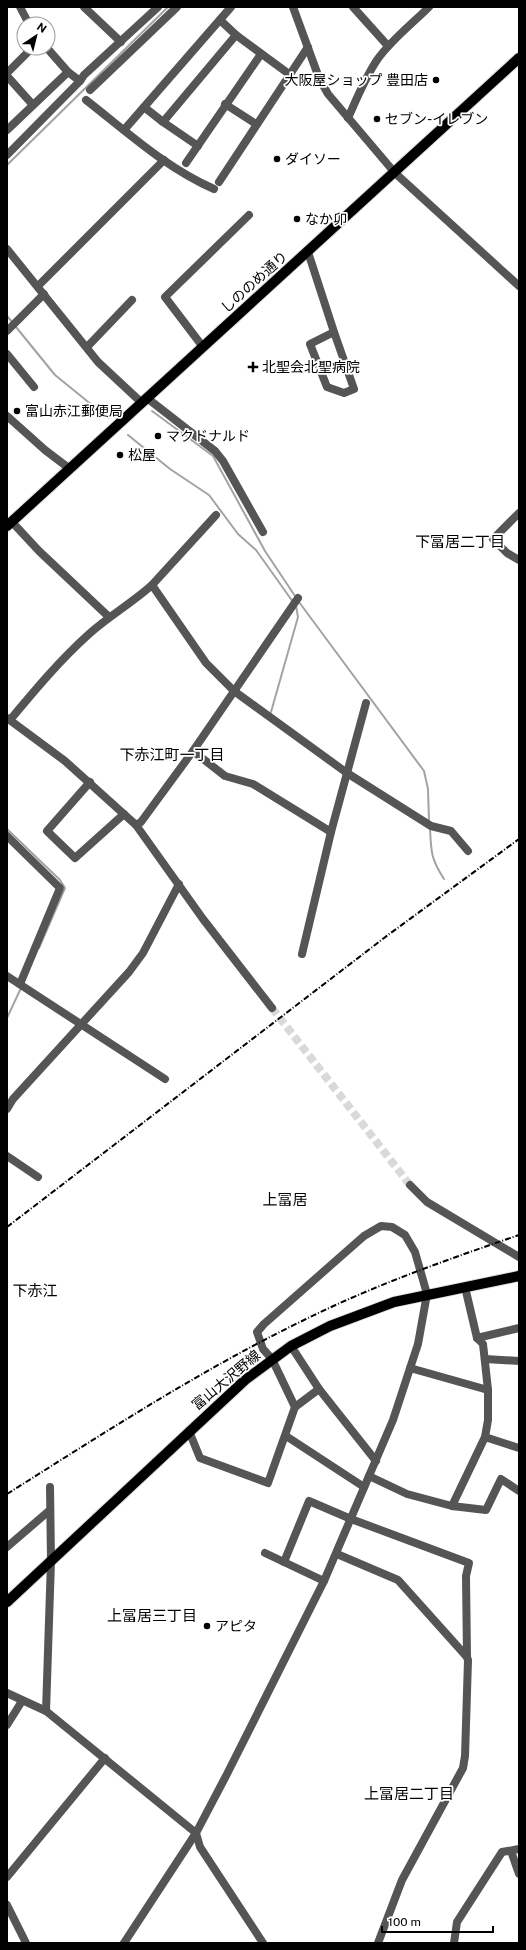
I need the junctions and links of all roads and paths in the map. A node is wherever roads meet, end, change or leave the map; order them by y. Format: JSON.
{"nodes":[{"id":1,"x":84,"y":7,"type":"edge"},
{"id":2,"x":177,"y":7,"type":"edge"},
{"id":3,"x":231,"y":7,"type":"edge"},
{"id":4,"x":294,"y":7,"type":"edge"},
{"id":5,"x":353,"y":7,"type":"edge"},
{"id":6,"x":429,"y":7,"type":"edge"},
{"id":7,"x":155,"y":8,"type":"edge"},
{"id":8,"x":220,"y":20,"type":"junction"},
{"id":9,"x":236,"y":35,"type":"junction"},
{"id":10,"x":121,"y":42,"type":"junction"},
{"id":11,"x":388,"y":46,"type":"junction"},
{"id":12,"x":308,"y":48,"type":"junction"},
{"id":13,"x":261,"y":54,"type":"junction"},
{"id":14,"x":24,"y":56,"type":"edge"},
{"id":15,"x":54,"y":56,"type":"edge"},
{"id":16,"x":519,"y":58,"type":"edge"},
{"id":17,"x":7,"y":72,"type":"edge"},
{"id":18,"x":68,"y":72,"type":"junction"},
{"id":19,"x":289,"y":74,"type":"junction"},
{"id":20,"x":7,"y":76,"type":"edge"},
{"id":21,"x":80,"y":81,"type":"junction"},
{"id":22,"x":90,"y":90,"type":"dead end"},
{"id":23,"x":86,"y":100,"type":"dead end"},
{"id":24,"x":225,"y":104,"type":"junction"},
{"id":25,"x":33,"y":105,"type":"junction"},
{"id":26,"x":144,"y":107,"type":"junction"},
{"id":27,"x":348,"y":118,"type":"junction"},
{"id":28,"x":163,"y":122,"type":"junction"},
{"id":29,"x":256,"y":124,"type":"junction"},
{"id":30,"x":7,"y":130,"type":"edge"},
{"id":31,"x":124,"y":130,"type":"junction"},
{"id":32,"x":198,"y":146,"type":"junction"},
{"id":33,"x":7,"y":155,"type":"edge"},
{"id":34,"x":164,"y":160,"type":"junction"},
{"id":35,"x":186,"y":163,"type":"dead end"},
{"id":36,"x":395,"y":173,"type":"junction"},
{"id":37,"x":219,"y":182,"type":"dead end"},
{"id":38,"x":214,"y":189,"type":"dead end"},
{"id":39,"x":249,"y":215,"type":"dead end"},
{"id":40,"x":7,"y":249,"type":"edge"},
{"id":41,"x":308,"y":252,"type":"junction"},
{"id":42,"x":38,"y":286,"type":"junction"},
{"id":43,"x":519,"y":286,"type":"edge"},
{"id":44,"x":44,"y":294,"type":"junction"},
{"id":45,"x":132,"y":300,"type":"dead end"},
{"id":46,"x":7,"y":331,"type":"edge"},
{"id":47,"x":334,"y":332,"type":"junction"},
{"id":48,"x":87,"y":347,"type":"junction"},
{"id":49,"x":203,"y":347,"type":"junction"},
{"id":50,"x":7,"y":354,"type":"edge"},
{"id":51,"x":34,"y":387,"type":"dead end"},
{"id":52,"x":144,"y":400,"type":"junction"},
{"id":53,"x":7,"y":416,"type":"edge"},
{"id":54,"x":70,"y":469,"type":"junction"},
{"id":55,"x":519,"y":513,"type":"edge"},
{"id":56,"x":216,"y":516,"type":"dead end"},
{"id":57,"x":10,"y":524,"type":"edge"},
{"id":58,"x":263,"y":532,"type":"dead end"},
{"id":59,"x":519,"y":560,"type":"edge"},
{"id":60,"x":152,"y":585,"type":"junction"},
{"id":61,"x":298,"y":598,"type":"dead end"},
{"id":62,"x":109,"y":617,"type":"junction"},
{"id":63,"x":234,"y":691,"type":"junction"},
{"id":64,"x":366,"y":703,"type":"dead end"},
{"id":65,"x":9,"y":719,"type":"edge"},
{"id":66,"x":193,"y":751,"type":"junction"},
{"id":67,"x":347,"y":773,"type":"junction"},
{"id":68,"x":90,"y":782,"type":"junction"},
{"id":69,"x":124,"y":814,"type":"junction"},
{"id":70,"x":136,"y":825,"type":"junction"},
{"id":71,"x":331,"y":832,"type":"junction"},
{"id":72,"x":7,"y":836,"type":"edge"},
{"id":73,"x":468,"y":851,"type":"dead end"},
{"id":74,"x":179,"y":884,"type":"junction"},
{"id":75,"x":302,"y":954,"type":"dead end"},
{"id":76,"x":7,"y":976,"type":"edge"},
{"id":77,"x":20,"y":984,"type":"junction"},
{"id":78,"x":272,"y":1008,"type":"tunnel mouth"},
{"id":79,"x":80,"y":1023,"type":"junction"},
{"id":80,"x":165,"y":1079,"type":"dead end"},
{"id":81,"x":7,"y":1109,"type":"edge"},
{"id":82,"x":7,"y":1156,"type":"edge"},
{"id":83,"x":38,"y":1176,"type":"dead end"},
{"id":84,"x":410,"y":1185,"type":"tunnel mouth"},
{"id":85,"x":519,"y":1257,"type":"edge"},
{"id":86,"x":519,"y":1276,"type":"edge"},
{"id":87,"x":466,"y":1287,"type":"junction"},
{"id":88,"x":427,"y":1294,"type":"junction"},
{"id":89,"x":519,"y":1328,"type":"edge"},
{"id":90,"x":477,"y":1338,"type":"junction"},
{"id":91,"x":291,"y":1346,"type":"junction"},
{"id":92,"x":272,"y":1359,"type":"junction"},
{"id":93,"x":485,"y":1359,"type":"junction"},
{"id":94,"x":519,"y":1361,"type":"edge"},
{"id":95,"x":410,"y":1368,"type":"junction"},
{"id":96,"x":319,"y":1389,"type":"junction"},
{"id":97,"x":488,"y":1390,"type":"junction"},
{"id":98,"x":295,"y":1407,"type":"junction"},
{"id":99,"x":189,"y":1430,"type":"junction"},
{"id":100,"x":286,"y":1436,"type":"junction"},
{"id":101,"x":485,"y":1437,"type":"junction"},
{"id":102,"x":519,"y":1448,"type":"edge"},
{"id":103,"x":376,"y":1461,"type":"junction"},
{"id":104,"x":369,"y":1476,"type":"junction"},
{"id":105,"x":50,"y":1486,"type":"dead end"},
{"id":106,"x":364,"y":1487,"type":"junction"},
{"id":107,"x":519,"y":1491,"type":"edge"},
{"id":108,"x":452,"y":1506,"type":"junction"},
{"id":109,"x":50,"y":1510,"type":"junction"},
{"id":110,"x":351,"y":1519,"type":"junction"},
{"id":111,"x":7,"y":1547,"type":"edge"},
{"id":112,"x":265,"y":1553,"type":"dead end"},
{"id":113,"x":337,"y":1554,"type":"junction"},
{"id":114,"x":51,"y":1561,"type":"junction"},
{"id":115,"x":284,"y":1562,"type":"junction"},
{"id":116,"x":324,"y":1581,"type":"junction"},
{"id":117,"x":7,"y":1602,"type":"edge"},
{"id":118,"x":467,"y":1657,"type":"junction"},
{"id":119,"x":7,"y":1692,"type":"edge"},
{"id":120,"x":22,"y":1701,"type":"junction"},
{"id":121,"x":46,"y":1711,"type":"junction"},
{"id":122,"x":7,"y":1725,"type":"edge"},
{"id":123,"x":105,"y":1758,"type":"junction"},
{"id":124,"x":196,"y":1833,"type":"junction"},
{"id":125,"x":515,"y":1850,"type":"edge"},
{"id":126,"x":519,"y":1874,"type":"edge"},
{"id":127,"x":7,"y":1877,"type":"edge"},
{"id":128,"x":8,"y":1909,"type":"edge"},
{"id":129,"x":26,"y":1943,"type":"edge"},
{"id":130,"x":124,"y":1943,"type":"edge"},
{"id":131,"x":263,"y":1943,"type":"edge"},
{"id":132,"x":378,"y":1943,"type":"edge"},
{"id":133,"x":454,"y":1943,"type":"edge"}],
"edges":[{"from":1,"to":10,"type":"street"},
{"from":2,"to":22,"type":"street"},
{"from":3,"to":8,"type":"street"},
{"from":4,"to":12,"type":"street"},
{"from":5,"to":11,"type":"street"},
{"from":6,"to":11,"type":"street"},
{"from":7,"to":10,"type":"street"},
{"from":8,"to":9,"type":"street"},
{"from":8,"to":26,"type":"street"},
{"from":9,"to":13,"type":"street"},
{"from":9,"to":28,"type":"street"},
{"from":10,"to":21,"type":"street"},
{"from":11,"to":27,"type":"street"},
{"from":12,"to":19,"type":"street"},
{"from":12,"to":27,"type":"street"},
{"from":13,"to":19,"type":"street"},
{"from":13,"to":24,"type":"street"},
{"from":14,"to":17,"type":"street"},
{"from":15,"to":18,"type":"street"},
{"from":16,"to":36,"type":"main road","name":"しののめ通り"},
{"from":18,"to":21,"type":"street"},
{"from":18,"to":25,"type":"street"},
{"from":19,"to":29,"type":"street"},
{"from":20,"to":25,"type":"street"},
{"from":21,"to":33,"type":"street"},
{"from":23,"to":31,"type":"street"},
{"from":24,"to":29,"type":"street"},
{"from":24,"to":32,"type":"street"},
{"from":25,"to":30,"type":"street"},
{"from":26,"to":28,"type":"street"},
{"from":26,"to":31,"type":"street"},
{"from":27,"to":36,"type":"street"},
{"from":28,"to":32,"type":"street"},
{"from":29,"to":37,"type":"street"},
{"from":31,"to":34,"type":"street"},
{"from":32,"to":35,"type":"street"},
{"from":34,"to":38,"type":"street"},
{"from":34,"to":42,"type":"street"},
{"from":36,"to":41,"type":"main road","name":"しののめ通り"},
{"from":36,"to":43,"type":"street"},
{"from":39,"to":49,"type":"street"},
{"from":40,"to":42,"type":"street"},
{"from":41,"to":47,"type":"street"},
{"from":41,"to":49,"type":"main road","name":"しののめ通り"},
{"from":42,"to":44,"type":"street"},
{"from":44,"to":46,"type":"street"},
{"from":44,"to":48,"type":"street"},
{"from":45,"to":48,"type":"street"},
{"from":47,"to":47,"type":"street"},
{"from":48,"to":52,"type":"street"},
{"from":49,"to":52,"type":"main road","name":"しののめ通り"},
{"from":50,"to":51,"type":"street"},
{"from":52,"to":54,"type":"main road","name":"しののめ通り"},
{"from":52,"to":58,"type":"street"},
{"from":53,"to":54,"type":"street"},
{"from":54,"to":57,"type":"main road","name":"しののめ通り"},
{"from":55,"to":59,"type":"street"},
{"from":56,"to":60,"type":"street"},
{"from":57,"to":62,"type":"street"},
{"from":60,"to":62,"type":"street"},
{"from":60,"to":63,"type":"street"},
{"from":61,"to":63,"type":"street"},
{"from":62,"to":65,"type":"street"},
{"from":63,"to":66,"type":"street"},
{"from":63,"to":67,"type":"street"},
{"from":64,"to":67,"type":"street"},
{"from":65,"to":68,"type":"street"},
{"from":66,"to":70,"type":"street"},
{"from":66,"to":71,"type":"street"},
{"from":67,"to":71,"type":"street"},
{"from":67,"to":73,"type":"street"},
{"from":68,"to":69,"type":"street"},
{"from":68,"to":69,"type":"street"},
{"from":69,"to":70,"type":"street"},
{"from":70,"to":74,"type":"street"},
{"from":71,"to":75,"type":"street"},
{"from":72,"to":77,"type":"street"},
{"from":74,"to":78,"type":"street"},
{"from":74,"to":79,"type":"street"},
{"from":76,"to":77,"type":"street"},
{"from":77,"to":79,"type":"street"},
{"from":79,"to":80,"type":"street"},
{"from":79,"to":81,"type":"street"},
{"from":82,"to":83,"type":"street"},
{"from":84,"to":85,"type":"street"},
{"from":86,"to":87,"type":"main road","name":"富山大沢野線"},
{"from":87,"to":88,"type":"main road","name":"富山大沢野線"},
{"from":87,"to":90,"type":"street"},
{"from":88,"to":91,"type":"main road","name":"富山大沢野線"},
{"from":88,"to":92,"type":"street"},
{"from":88,"to":95,"type":"street"},
{"from":89,"to":90,"type":"street"},
{"from":90,"to":93,"type":"street"},
{"from":91,"to":92,"type":"main road","name":"富山大沢野線"},
{"from":91,"to":96,"type":"street"},
{"from":92,"to":98,"type":"street"},
{"from":92,"to":99,"type":"main road","name":"富山大沢野線"},
{"from":93,"to":94,"type":"street"},
{"from":93,"to":97,"type":"street"},
{"from":95,"to":97,"type":"street"},
{"from":95,"to":103,"type":"street"},
{"from":96,"to":98,"type":"street"},
{"from":96,"to":103,"type":"street"},
{"from":97,"to":101,"type":"street"},
{"from":98,"to":100,"type":"street"},
{"from":99,"to":100,"type":"street"},
{"from":99,"to":114,"type":"main road","name":"富山大沢野線"},
{"from":100,"to":106,"type":"street"},
{"from":101,"to":102,"type":"street"},
{"from":101,"to":108,"type":"street"},
{"from":103,"to":104,"type":"street"},
{"from":104,"to":106,"type":"street"},
{"from":104,"to":108,"type":"street"},
{"from":105,"to":109,"type":"street"},
{"from":106,"to":110,"type":"street"},
{"from":107,"to":108,"type":"street"},
{"from":109,"to":111,"type":"street"},
{"from":109,"to":114,"type":"street"},
{"from":110,"to":113,"type":"street"},
{"from":110,"to":115,"type":"street"},
{"from":110,"to":118,"type":"street"},
{"from":112,"to":115,"type":"street"},
{"from":113,"to":116,"type":"street"},
{"from":113,"to":118,"type":"street"},
{"from":114,"to":117,"type":"main road","name":"富山大沢野線"},
{"from":114,"to":121,"type":"street"},
{"from":115,"to":116,"type":"street"},
{"from":116,"to":124,"type":"street"},
{"from":118,"to":132,"type":"street"},
{"from":119,"to":120,"type":"street"},
{"from":120,"to":121,"type":"street"},
{"from":120,"to":122,"type":"street"},
{"from":121,"to":123,"type":"street"},
{"from":123,"to":124,"type":"street"},
{"from":123,"to":127,"type":"street"},
{"from":124,"to":130,"type":"street"},
{"from":124,"to":131,"type":"street"},
{"from":125,"to":126,"type":"street"},
{"from":125,"to":133,"type":"street"},
{"from":128,"to":129,"type":"street"}]}
